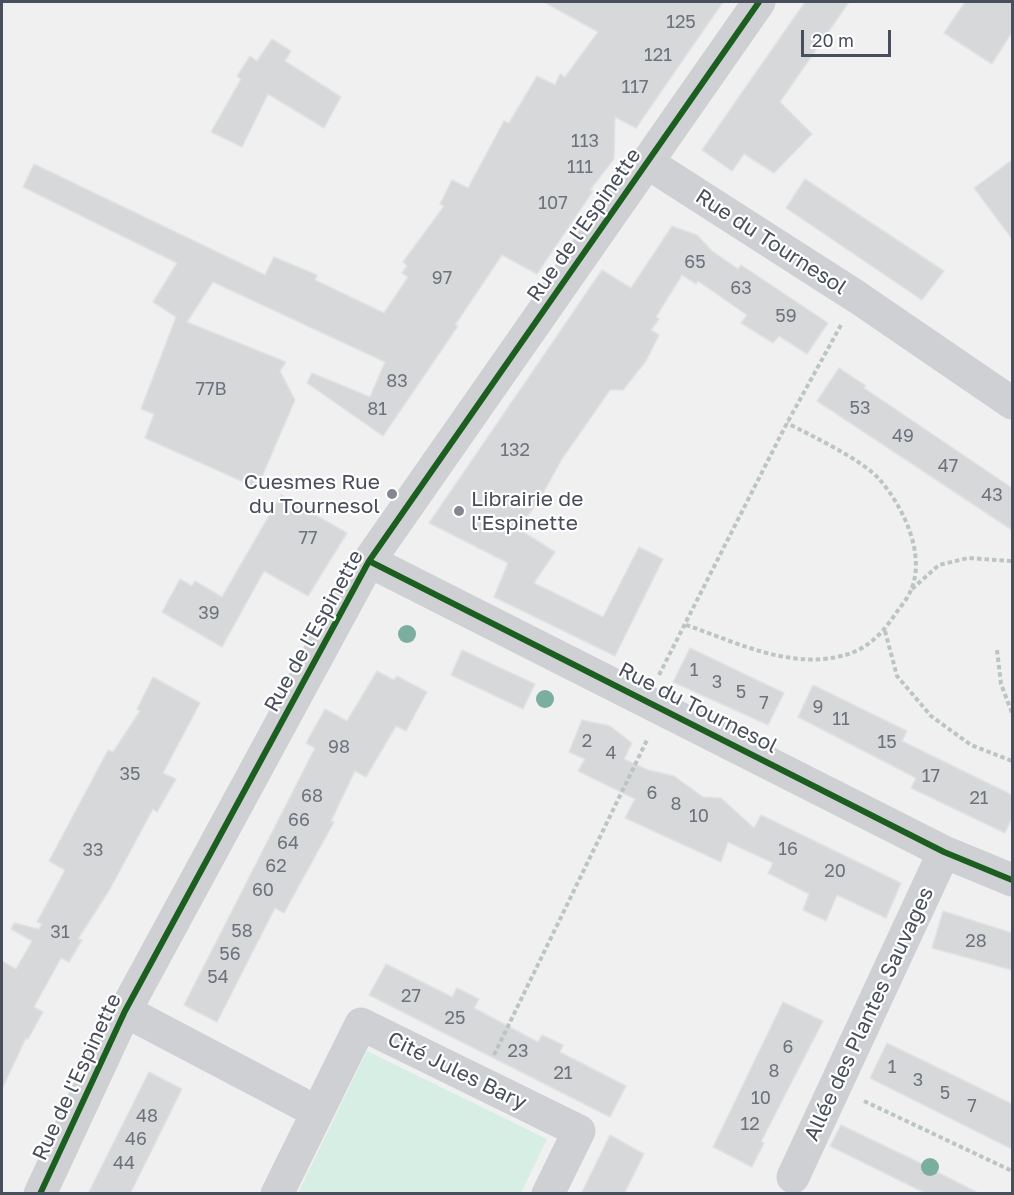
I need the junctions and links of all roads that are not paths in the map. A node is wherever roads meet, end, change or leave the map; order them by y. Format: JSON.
{"nodes":[{"id":1,"x":759,"y":2,"type":"edge"},
{"id":2,"x":648,"y":163,"type":"junction"},
{"id":3,"x":1012,"y":403,"type":"edge"},
{"id":4,"x":369,"y":561,"type":"junction"},
{"id":5,"x":944,"y":852,"type":"junction"},
{"id":6,"x":1012,"y":880,"type":"edge"},
{"id":7,"x":126,"y":1011,"type":"junction"},
{"id":8,"x":317,"y":1112,"type":"junction"},
{"id":9,"x":793,"y":1177,"type":"dead end"},
{"id":10,"x":40,"y":1194,"type":"edge"},
{"id":11,"x":276,"y":1194,"type":"edge"},
{"id":12,"x":548,"y":1194,"type":"edge"}],
"edges":[{"from":1,"to":2,"type":"street","name":"Rue de l'Espinette"},
{"from":2,"to":3,"type":"street","name":"Rue du Tournesol"},
{"from":2,"to":4,"type":"street","name":"Rue de l'Espinette"},
{"from":4,"to":5,"type":"street","name":"Rue du Tournesol"},
{"from":4,"to":7,"type":"street","name":"Rue de l'Espinette"},
{"from":5,"to":6,"type":"street","name":"Rue du Tournesol"},
{"from":5,"to":9,"type":"street","name":"Allée des Plantes Sauvages"},
{"from":7,"to":8,"type":"street"},
{"from":7,"to":10,"type":"street","name":"Rue de l'Espinette"},
{"from":8,"to":11,"type":"street","name":"Cité Jules Bary"},
{"from":8,"to":12,"type":"street","name":"Cité Jules Bary"}]}
